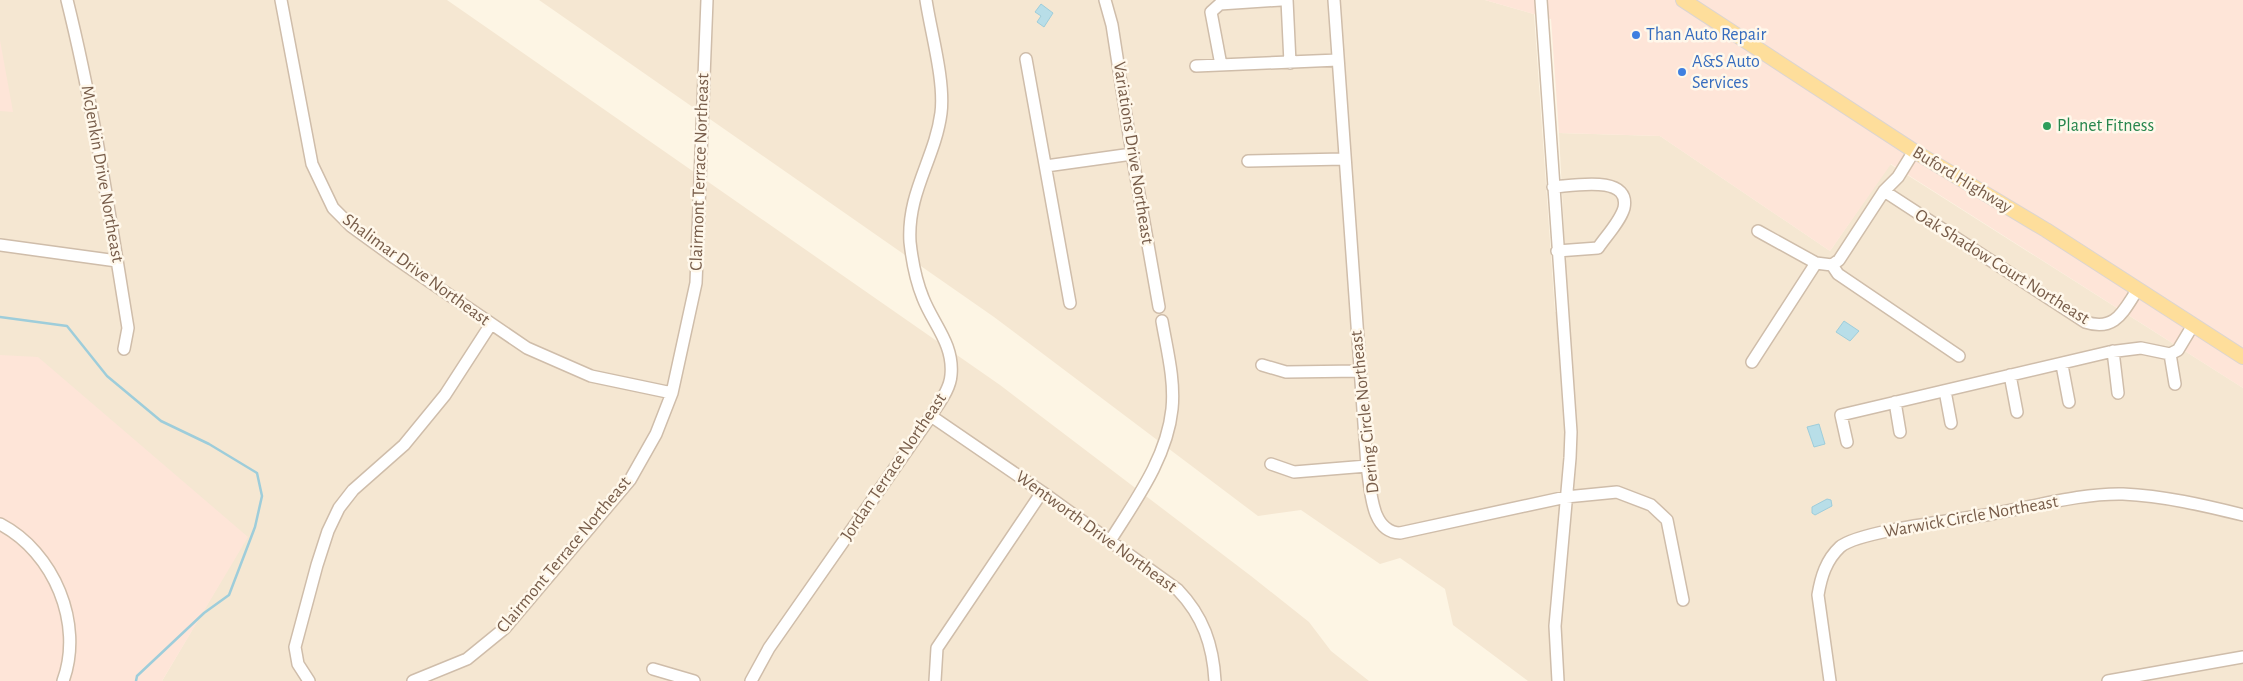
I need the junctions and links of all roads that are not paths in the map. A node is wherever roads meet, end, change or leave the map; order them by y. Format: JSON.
{"nodes":[{"id":1,"x":67,"y":0,"type":"edge"},
{"id":2,"x":281,"y":0,"type":"edge"},
{"id":3,"x":707,"y":0,"type":"edge"},
{"id":4,"x":926,"y":0,"type":"edge"},
{"id":5,"x":1105,"y":0,"type":"edge"},
{"id":6,"x":1281,"y":0,"type":"edge"},
{"id":7,"x":1287,"y":0,"type":"edge"},
{"id":8,"x":1334,"y":0,"type":"edge"},
{"id":9,"x":1541,"y":0,"type":"edge"},
{"id":10,"x":1683,"y":0,"type":"edge"},
{"id":11,"x":1026,"y":59,"type":"dead end"},
{"id":12,"x":1338,"y":60,"type":"junction"},
{"id":13,"x":1290,"y":63,"type":"junction"},
{"id":14,"x":1222,"y":65,"type":"junction"},
{"id":15,"x":1196,"y":66,"type":"dead end"},
{"id":16,"x":1914,"y":151,"type":"junction"},
{"id":17,"x":1132,"y":154,"type":"junction"},
{"id":18,"x":1345,"y":159,"type":"junction"},
{"id":19,"x":1248,"y":161,"type":"dead end"},
{"id":20,"x":1046,"y":166,"type":"junction"},
{"id":21,"x":1553,"y":187,"type":"junction"},
{"id":22,"x":1884,"y":191,"type":"junction"},
{"id":23,"x":1758,"y":231,"type":"dead end"},
{"id":24,"x":0,"y":245,"type":"edge"},
{"id":25,"x":1557,"y":251,"type":"junction"},
{"id":26,"x":117,"y":261,"type":"junction"},
{"id":27,"x":1816,"y":263,"type":"junction"},
{"id":28,"x":1832,"y":264,"type":"junction"},
{"id":29,"x":2138,"y":289,"type":"junction"},
{"id":30,"x":1070,"y":303,"type":"dead end"},
{"id":31,"x":1159,"y":306,"type":"dead end"},
{"id":32,"x":1162,"y":321,"type":"dead end"},
{"id":33,"x":491,"y":324,"type":"junction"},
{"id":34,"x":2193,"y":325,"type":"junction"},
{"id":35,"x":124,"y":348,"type":"dead end"},
{"id":36,"x":2114,"y":351,"type":"junction"},
{"id":37,"x":2170,"y":354,"type":"junction"},
{"id":38,"x":1959,"y":356,"type":"dead end"},
{"id":39,"x":2243,"y":357,"type":"edge"},
{"id":40,"x":1752,"y":362,"type":"dead end"},
{"id":41,"x":1262,"y":365,"type":"dead end"},
{"id":42,"x":2062,"y":365,"type":"junction"},
{"id":43,"x":1360,"y":372,"type":"junction"},
{"id":44,"x":2010,"y":375,"type":"junction"},
{"id":45,"x":2176,"y":384,"type":"dead end"},
{"id":46,"x":1945,"y":391,"type":"junction"},
{"id":47,"x":2118,"y":392,"type":"dead end"},
{"id":48,"x":672,"y":394,"type":"junction"},
{"id":49,"x":1895,"y":402,"type":"junction"},
{"id":50,"x":2069,"y":402,"type":"dead end"},
{"id":51,"x":2017,"y":412,"type":"dead end"},
{"id":52,"x":931,"y":416,"type":"junction"},
{"id":53,"x":1951,"y":423,"type":"dead end"},
{"id":54,"x":1900,"y":432,"type":"dead end"},
{"id":55,"x":1847,"y":442,"type":"dead end"},
{"id":56,"x":1271,"y":464,"type":"dead end"},
{"id":57,"x":1367,"y":466,"type":"junction"},
{"id":58,"x":1042,"y":492,"type":"junction"},
{"id":59,"x":1566,"y":497,"type":"junction"},
{"id":60,"x":2243,"y":514,"type":"edge"},
{"id":61,"x":0,"y":524,"type":"edge"},
{"id":62,"x":1110,"y":541,"type":"junction"},
{"id":63,"x":1683,"y":600,"type":"dead end"},
{"id":64,"x":2243,"y":657,"type":"edge"},
{"id":65,"x":653,"y":669,"type":"dead end"},
{"id":66,"x":63,"y":681,"type":"edge"},
{"id":67,"x":309,"y":681,"type":"edge"},
{"id":68,"x":412,"y":681,"type":"edge"},
{"id":69,"x":694,"y":681,"type":"edge"},
{"id":70,"x":751,"y":681,"type":"edge"},
{"id":71,"x":935,"y":681,"type":"edge"},
{"id":72,"x":1216,"y":681,"type":"edge"},
{"id":73,"x":1558,"y":681,"type":"edge"},
{"id":74,"x":1830,"y":681,"type":"edge"},
{"id":75,"x":2108,"y":681,"type":"edge"}],
"edges":[{"from":1,"to":26,"type":"street","name":"McJenkin Drive Northeast"},
{"from":2,"to":33,"type":"street","name":"Shalimar Drive Northeast"},
{"from":3,"to":48,"type":"street","name":"Clairmont Terrace Northeast"},
{"from":4,"to":52,"type":"street","name":"Jordan Terrace Northeast"},
{"from":5,"to":17,"type":"street","name":"Variations Drive Northeast"},
{"from":6,"to":14,"type":"street"},
{"from":7,"to":13,"type":"street"},
{"from":8,"to":12,"type":"street","name":"Dering Circle Northeast"},
{"from":9,"to":21,"type":"street"},
{"from":10,"to":16,"type":"main road","name":"Buford Highway"},
{"from":11,"to":20,"type":"street"},
{"from":12,"to":13,"type":"street"},
{"from":12,"to":18,"type":"street","name":"Dering Circle Northeast"},
{"from":13,"to":14,"type":"street"},
{"from":14,"to":15,"type":"street"},
{"from":16,"to":22,"type":"street"},
{"from":16,"to":29,"type":"main road","name":"Buford Highway"},
{"from":17,"to":20,"type":"street"},
{"from":17,"to":31,"type":"street","name":"Variations Drive Northeast"},
{"from":18,"to":19,"type":"street"},
{"from":18,"to":43,"type":"street","name":"Dering Circle Northeast"},
{"from":20,"to":30,"type":"street"},
{"from":21,"to":25,"type":"street"},
{"from":21,"to":25,"type":"street"},
{"from":22,"to":28,"type":"street"},
{"from":22,"to":29,"type":"street","name":"Oak Shadow Court Northeast"},
{"from":23,"to":27,"type":"street"},
{"from":24,"to":26,"type":"street"},
{"from":25,"to":59,"type":"street"},
{"from":26,"to":35,"type":"street","name":"McJenkin Drive Northeast"},
{"from":27,"to":28,"type":"street"},
{"from":27,"to":40,"type":"street"},
{"from":28,"to":38,"type":"street"},
{"from":29,"to":34,"type":"main road","name":"Buford Highway"},
{"from":32,"to":62,"type":"street"},
{"from":33,"to":48,"type":"street","name":"Shalimar Drive Northeast"},
{"from":33,"to":67,"type":"street"},
{"from":34,"to":37,"type":"street"},
{"from":34,"to":39,"type":"main road","name":"Buford Highway"},
{"from":36,"to":37,"type":"street"},
{"from":36,"to":42,"type":"street"},
{"from":36,"to":47,"type":"street"},
{"from":37,"to":45,"type":"street"},
{"from":41,"to":43,"type":"street"},
{"from":42,"to":44,"type":"street"},
{"from":42,"to":50,"type":"street"},
{"from":43,"to":57,"type":"street","name":"Dering Circle Northeast"},
{"from":44,"to":46,"type":"street"},
{"from":44,"to":51,"type":"street"},
{"from":46,"to":49,"type":"street"},
{"from":46,"to":53,"type":"street"},
{"from":48,"to":68,"type":"street","name":"Clairmont Terrace Northeast"},
{"from":49,"to":54,"type":"street"},
{"from":49,"to":55,"type":"street"},
{"from":52,"to":58,"type":"street","name":"Wentworth Drive Northeast"},
{"from":52,"to":70,"type":"street","name":"Jordan Terrace Northeast"},
{"from":56,"to":57,"type":"street"},
{"from":57,"to":59,"type":"street","name":"Dering Circle Northeast"},
{"from":58,"to":62,"type":"street","name":"Wentworth Drive Northeast"},
{"from":58,"to":71,"type":"street"},
{"from":59,"to":63,"type":"street","name":"Dering Circle Northeast"},
{"from":59,"to":73,"type":"street"},
{"from":60,"to":74,"type":"street","name":"Warwick Circle Northeast"},
{"from":61,"to":66,"type":"street"},
{"from":62,"to":72,"type":"street","name":"Wentworth Drive Northeast"},
{"from":64,"to":75,"type":"street"},
{"from":65,"to":69,"type":"street"}]}
